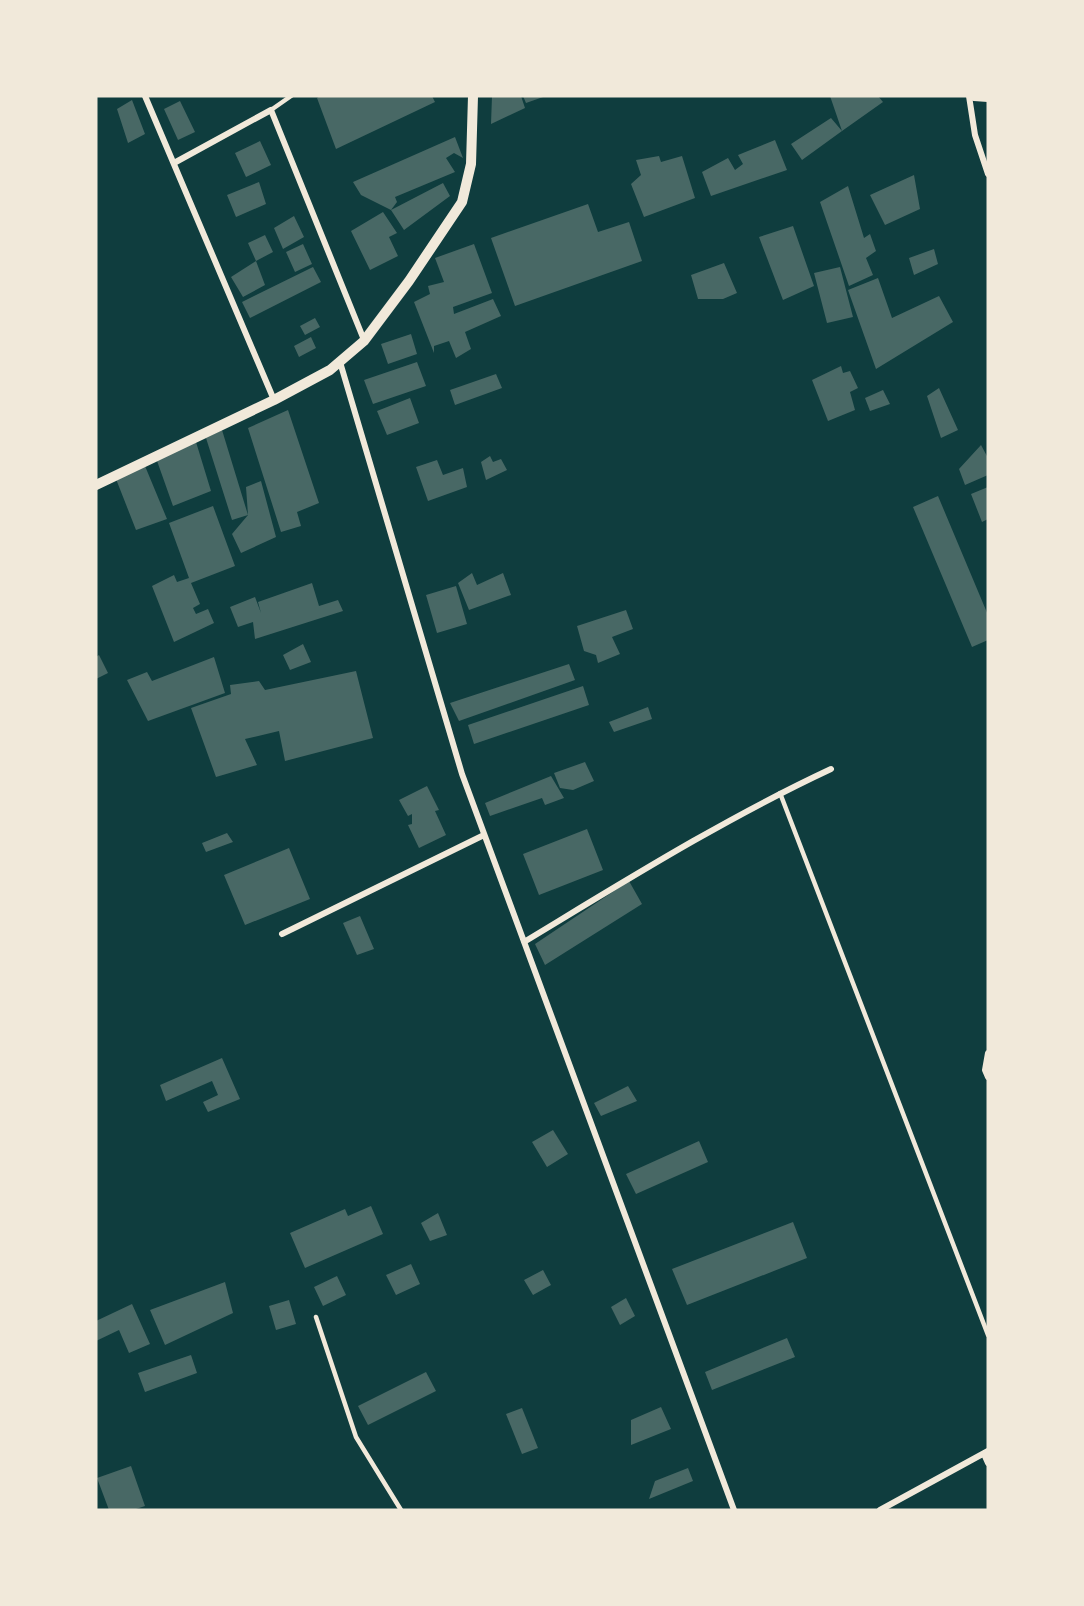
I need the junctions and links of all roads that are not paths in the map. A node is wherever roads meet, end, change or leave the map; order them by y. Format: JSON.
{"nodes":[{"id":1,"x":146,"y":96,"type":"edge"},
{"id":2,"x":291,"y":96,"type":"edge"},
{"id":3,"x":473,"y":96,"type":"edge"},
{"id":4,"x":969,"y":96,"type":"edge"},
{"id":5,"x":974,"y":96,"type":"edge"},
{"id":6,"x":988,"y":97,"type":"edge"},
{"id":7,"x":271,"y":110,"type":"junction"},
{"id":8,"x":174,"y":163,"type":"junction"},
{"id":9,"x":988,"y":174,"type":"edge"},
{"id":10,"x":364,"y":341,"type":"junction"},
{"id":11,"x":340,"y":362,"type":"junction"},
{"id":12,"x":274,"y":400,"type":"junction"},
{"id":13,"x":96,"y":485,"type":"edge"},
{"id":14,"x":831,"y":769,"type":"dead end"},
{"id":15,"x":780,"y":793,"type":"junction"},
{"id":16,"x":484,"y":835,"type":"junction"},
{"id":17,"x":282,"y":934,"type":"dead end"},
{"id":18,"x":524,"y":942,"type":"junction"},
{"id":19,"x":988,"y":1053,"type":"edge"},
{"id":20,"x":988,"y":1077,"type":"edge"},
{"id":21,"x":316,"y":1317,"type":"dead end"},
{"id":22,"x":988,"y":1335,"type":"edge"},
{"id":23,"x":986,"y":1452,"type":"edge"},
{"id":24,"x":988,"y":1463,"type":"edge"},
{"id":25,"x":401,"y":1510,"type":"edge"},
{"id":26,"x":734,"y":1510,"type":"edge"},
{"id":27,"x":880,"y":1510,"type":"edge"}],
"edges":[{"from":1,"to":8,"type":"street"},
{"from":2,"to":7,"type":"lane"},
{"from":3,"to":10,"type":"street"},
{"from":4,"to":9,"type":"street"},
{"from":5,"to":6,"type":"street"},
{"from":7,"to":8,"type":"street"},
{"from":7,"to":10,"type":"street"},
{"from":8,"to":12,"type":"street"},
{"from":10,"to":11,"type":"street"},
{"from":11,"to":12,"type":"street"},
{"from":11,"to":16,"type":"street"},
{"from":12,"to":13,"type":"street"},
{"from":14,"to":15,"type":"street"},
{"from":15,"to":18,"type":"street"},
{"from":15,"to":22,"type":"lane"},
{"from":16,"to":17,"type":"street"},
{"from":16,"to":18,"type":"street"},
{"from":18,"to":26,"type":"street"},
{"from":19,"to":20,"type":"street"},
{"from":21,"to":25,"type":"lane"},
{"from":23,"to":24,"type":"street"},
{"from":23,"to":27,"type":"street"}]}
